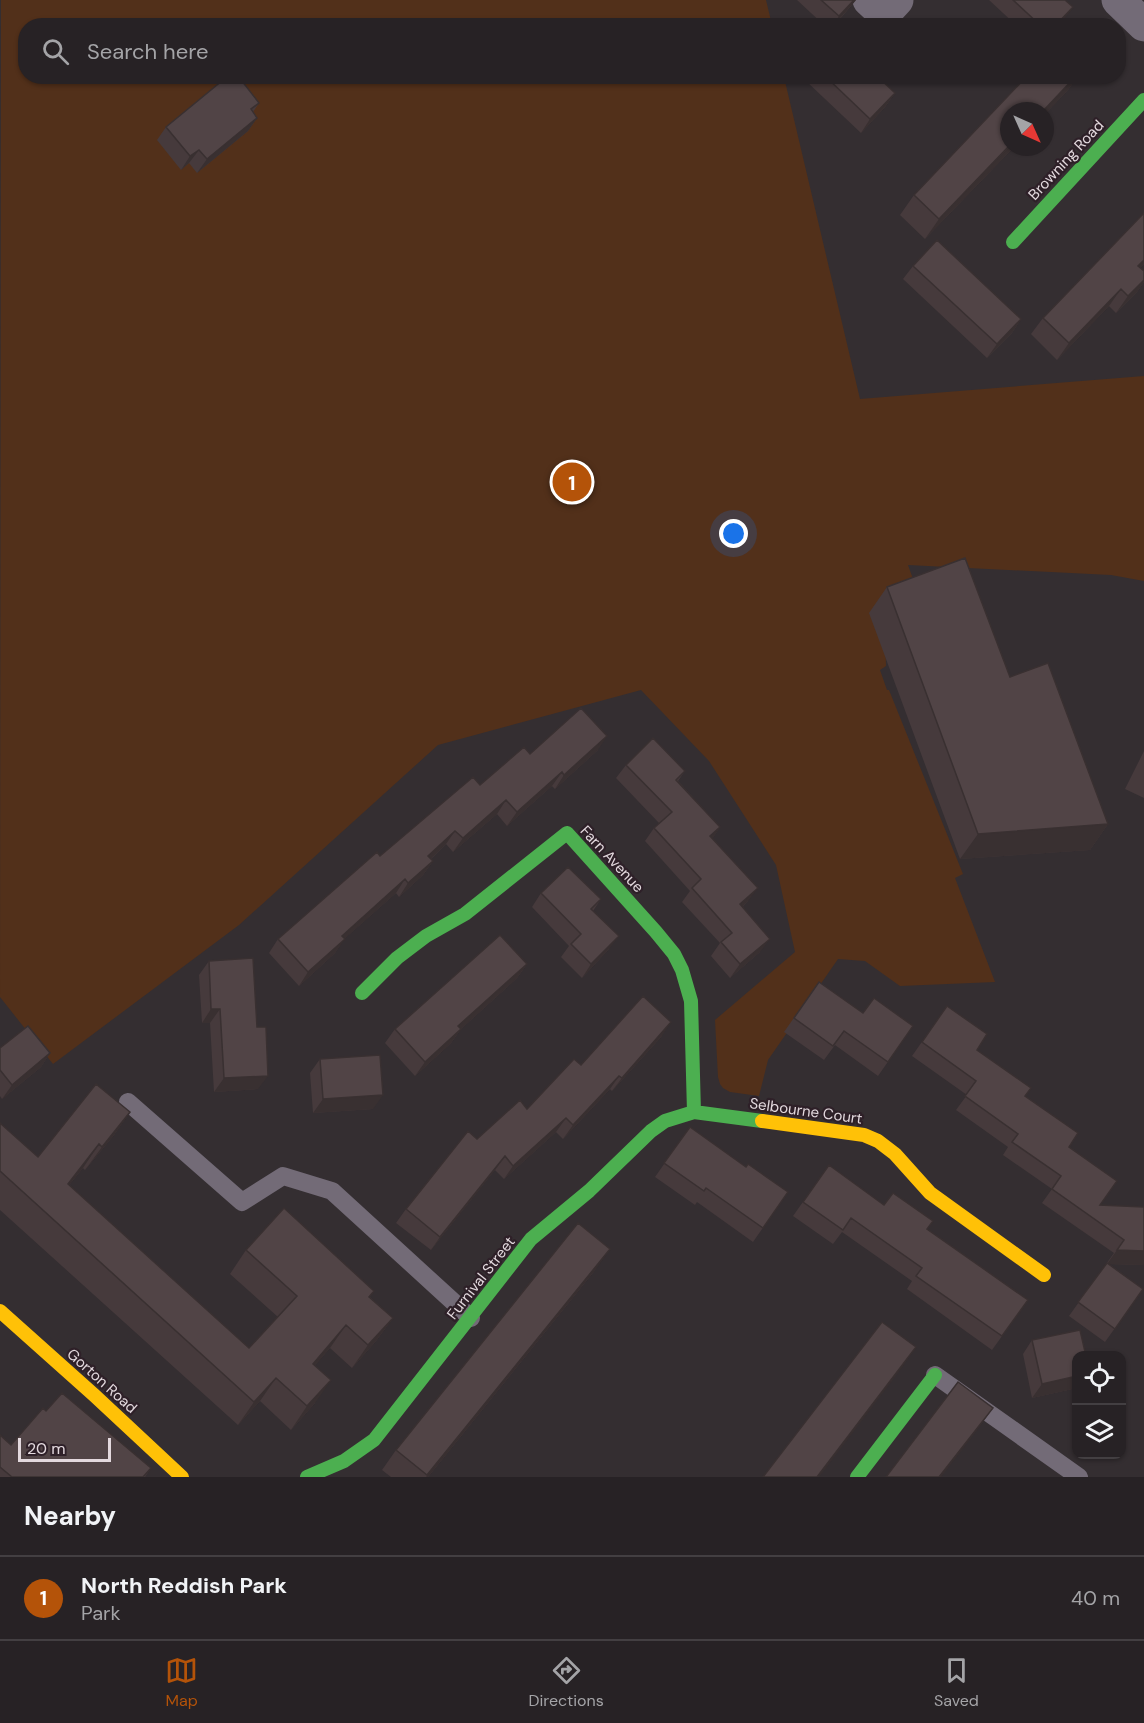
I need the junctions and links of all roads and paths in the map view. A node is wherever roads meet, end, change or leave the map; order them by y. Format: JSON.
{"nodes":[{"id":1,"x":869,"y":0,"type":"edge"},
{"id":2,"x":897,"y":0,"type":"edge"},
{"id":3,"x":1118,"y":0,"type":"edge"},
{"id":4,"x":1144,"y":25,"type":"edge"},
{"id":5,"x":1144,"y":100,"type":"edge"},
{"id":6,"x":1013,"y":242,"type":"dead end"},
{"id":7,"x":362,"y":993,"type":"dead end"},
{"id":8,"x":128,"y":1102,"type":"dead end"},
{"id":9,"x":694,"y":1112,"type":"junction"},
{"id":10,"x":1044,"y":1275,"type":"dead end"},
{"id":11,"x":0,"y":1311,"type":"edge"},
{"id":12,"x":471,"y":1318,"type":"junction"},
{"id":13,"x":935,"y":1375,"type":"joint"},
{"id":14,"x":182,"y":1477,"type":"edge"},
{"id":15,"x":307,"y":1477,"type":"edge"},
{"id":16,"x":857,"y":1477,"type":"edge"},
{"id":17,"x":1079,"y":1477,"type":"edge"}],
"edges":[{"from":1,"to":2,"type":"street"},
{"from":3,"to":4,"type":"street"},
{"from":5,"to":6,"type":"street","name":"Browning Road"},
{"from":7,"to":9,"type":"street","name":"Farn Avenue"},
{"from":8,"to":12,"type":"lane"},
{"from":9,"to":10,"type":"street","name":"Selbourne Court"},
{"from":9,"to":12,"type":"street","name":"Furnival Street"},
{"from":11,"to":14,"type":"street","name":"Gorton Road"},
{"from":12,"to":15,"type":"street","name":"Furnival Street"},
{"from":13,"to":16,"type":"street"},
{"from":13,"to":17,"type":"lane"}]}
